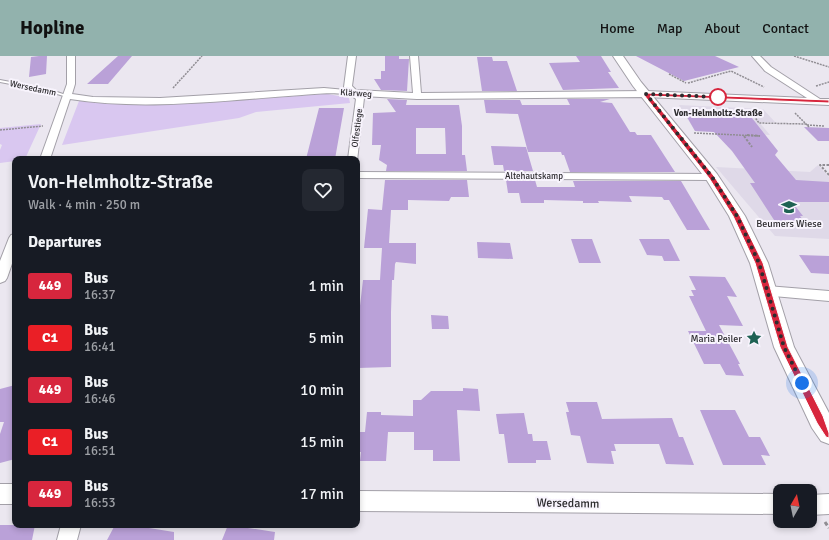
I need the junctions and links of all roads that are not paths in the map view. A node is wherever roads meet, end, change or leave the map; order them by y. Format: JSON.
{"nodes":[{"id":1,"x":71,"y":56,"type":"edge"},
{"id":2,"x":352,"y":56,"type":"edge"},
{"id":3,"x":414,"y":56,"type":"edge"},
{"id":4,"x":618,"y":56,"type":"edge"},
{"id":5,"x":756,"y":56,"type":"edge"},
{"id":6,"x":0,"y":81,"type":"edge"},
{"id":7,"x":352,"y":92,"type":"junction"},
{"id":8,"x":646,"y":94,"type":"junction"},
{"id":9,"x":67,"y":96,"type":"junction"},
{"id":10,"x":417,"y":96,"type":"junction"},
{"id":11,"x":818,"y":101,"type":"junction"},
{"id":12,"x":829,"y":102,"type":"edge"},
{"id":13,"x":46,"y":156,"type":"edge"},
{"id":14,"x":353,"y":156,"type":"edge"},
{"id":15,"x":360,"y":175,"type":"edge"},
{"id":16,"x":712,"y":177,"type":"junction"},
{"id":17,"x":12,"y":246,"type":"edge"},
{"id":18,"x":0,"y":278,"type":"edge"},
{"id":19,"x":767,"y":291,"type":"junction"},
{"id":20,"x":829,"y":296,"type":"edge"},
{"id":21,"x":829,"y":433,"type":"edge"},
{"id":22,"x":0,"y":494,"type":"edge"},
{"id":23,"x":12,"y":494,"type":"edge"},
{"id":24,"x":360,"y":501,"type":"edge"},
{"id":25,"x":773,"y":504,"type":"edge"},
{"id":26,"x":829,"y":504,"type":"edge"},
{"id":27,"x":817,"y":505,"type":"edge"},
{"id":28,"x":70,"y":528,"type":"edge"},
{"id":29,"x":67,"y":540,"type":"edge"}],
"edges":[{"from":1,"to":9,"type":"street","name":"Wersedamm"},
{"from":2,"to":7,"type":"street","name":"Olfestiege"},
{"from":3,"to":10,"type":"street"},
{"from":4,"to":8,"type":"street"},
{"from":5,"to":11,"type":"street"},
{"from":6,"to":9,"type":"lane","name":"Wersedamm"},
{"from":7,"to":9,"type":"street","name":"Klärweg"},
{"from":7,"to":10,"type":"street","name":"Klärweg"},
{"from":7,"to":14,"type":"street","name":"Olfestiege"},
{"from":8,"to":10,"type":"street","name":"Klärweg"},
{"from":8,"to":11,"type":"street","name":"Klärweg"},
{"from":8,"to":16,"type":"street"},
{"from":9,"to":13,"type":"street","name":"Wersedamm"},
{"from":11,"to":12,"type":"street","name":"Klärweg"},
{"from":15,"to":16,"type":"street","name":"Altehautskamp"},
{"from":16,"to":19,"type":"street"},
{"from":17,"to":18,"type":"street"},
{"from":19,"to":20,"type":"street"},
{"from":19,"to":21,"type":"street"},
{"from":22,"to":23,"type":"street"},
{"from":24,"to":25,"type":"street","name":"Wersedamm"},
{"from":26,"to":27,"type":"street"},
{"from":28,"to":29,"type":"street"}]}
